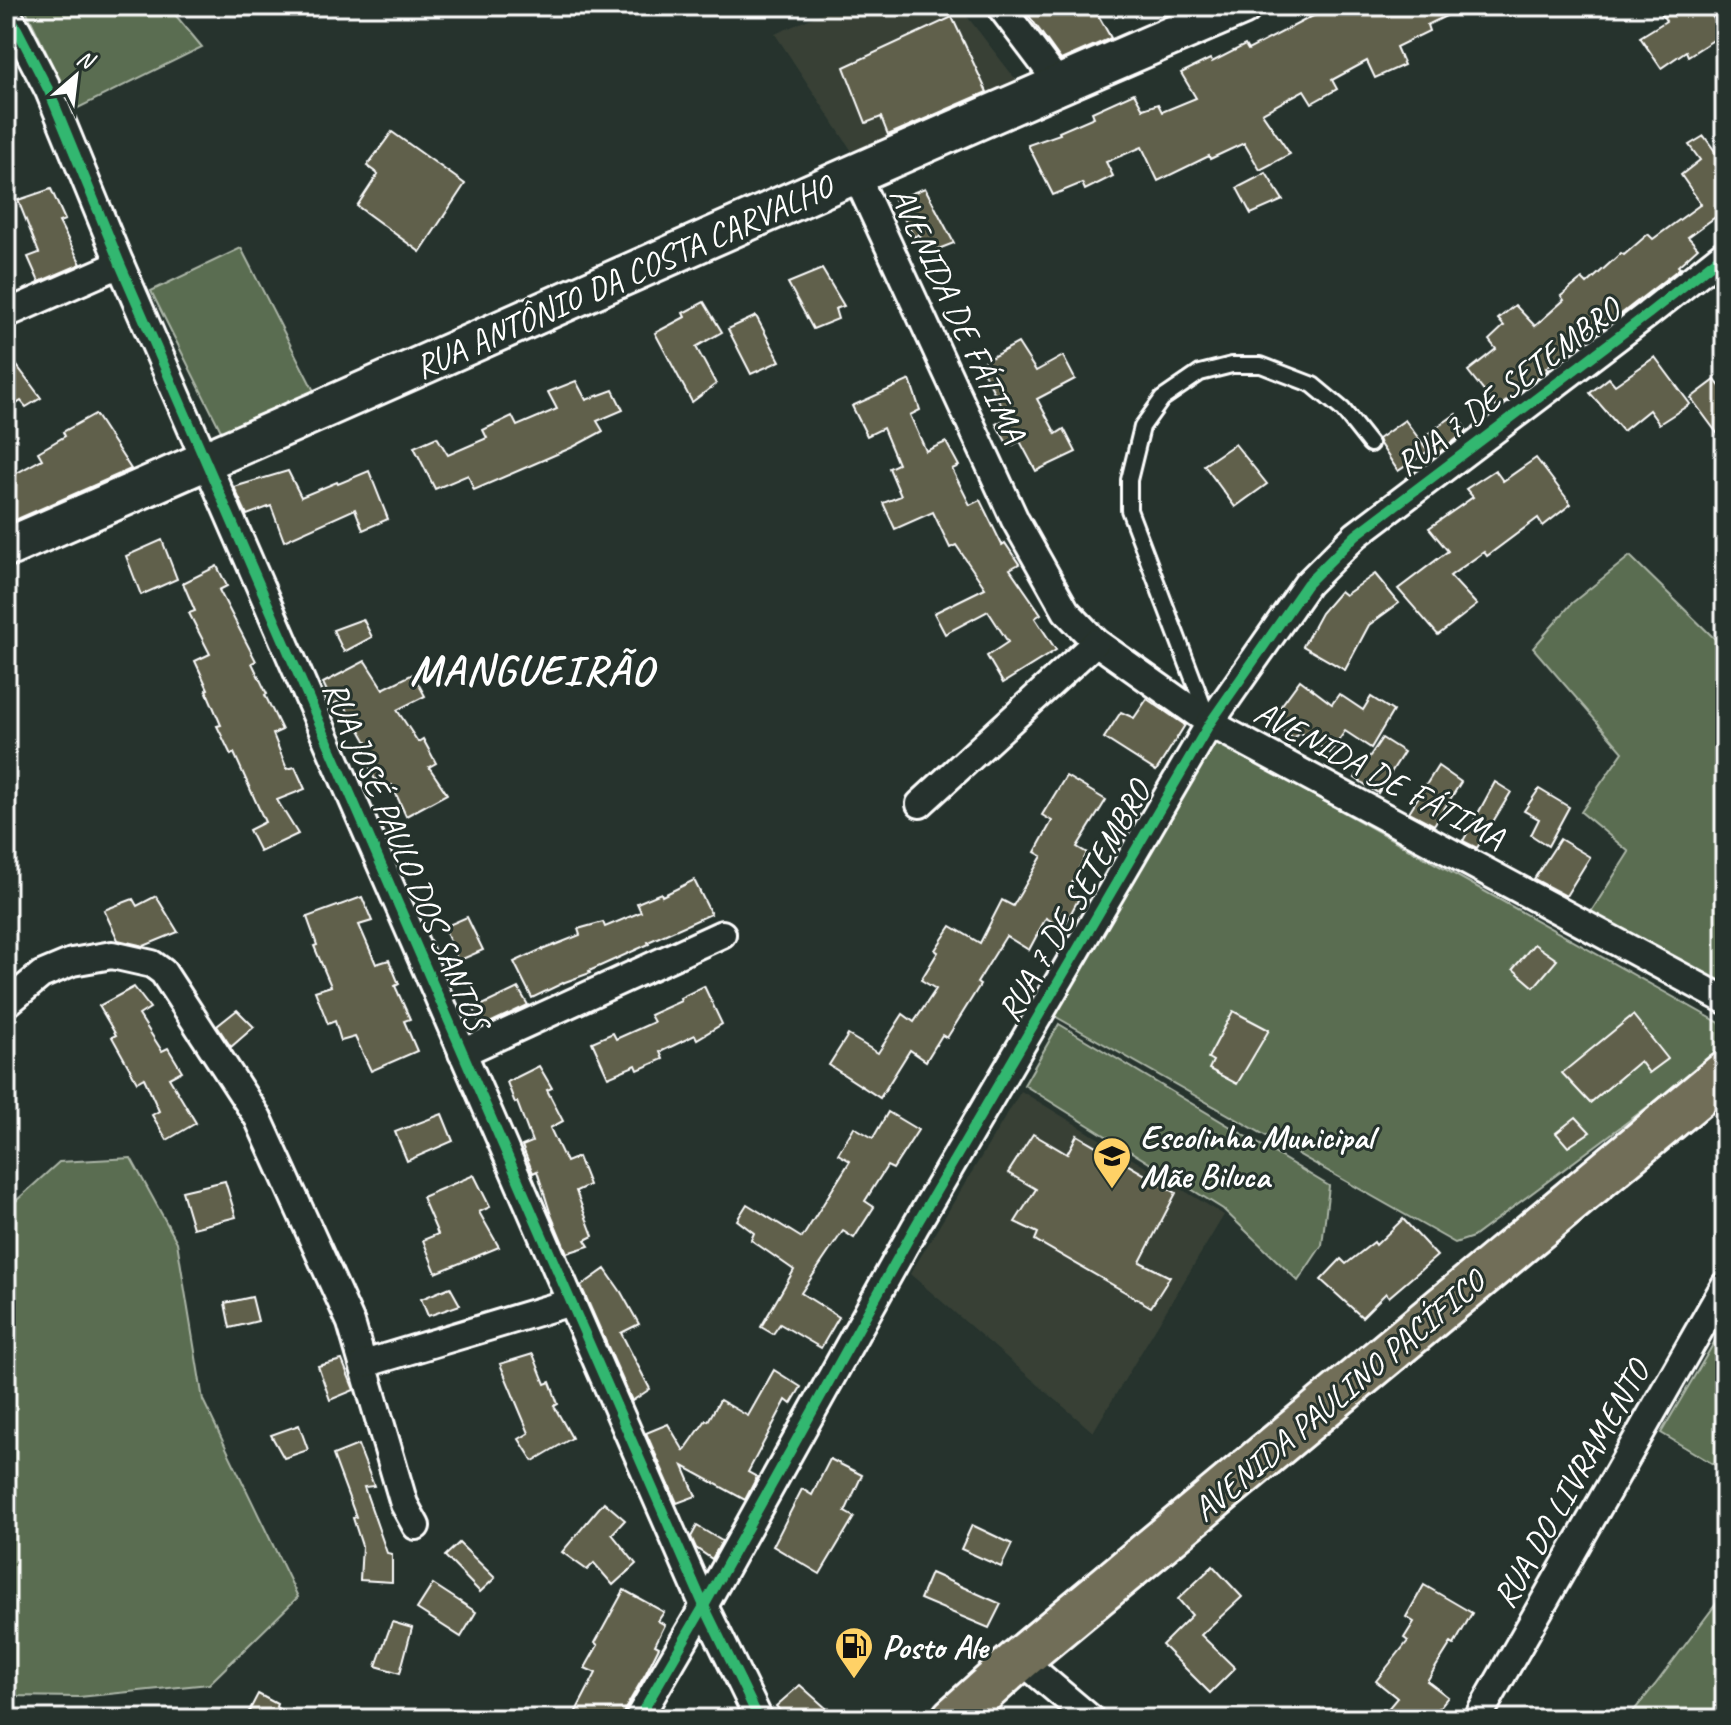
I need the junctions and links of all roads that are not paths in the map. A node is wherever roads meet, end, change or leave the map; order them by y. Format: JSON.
{"nodes":[{"id":1,"x":1000,"y":6,"type":"edge"},
{"id":2,"x":1242,"y":6,"type":"edge"},
{"id":3,"x":6,"y":13,"type":"edge"},
{"id":4,"x":1059,"y":84,"type":"junction"},
{"id":5,"x":855,"y":173,"type":"junction"},
{"id":6,"x":1725,"y":253,"type":"edge"},
{"id":7,"x":120,"y":264,"type":"junction"},
{"id":8,"x":6,"y":314,"type":"edge"},
{"id":9,"x":1370,"y":444,"type":"dead end"},
{"id":10,"x":207,"y":461,"type":"junction"},
{"id":11,"x":6,"y":548,"type":"edge"},
{"id":12,"x":1096,"y":642,"type":"junction"},
{"id":13,"x":1210,"y":723,"type":"junction"},
{"id":14,"x":920,"y":804,"type":"dead end"},
{"id":15,"x":722,"y":934,"type":"dead end"},
{"id":16,"x":1725,"y":1000,"type":"edge"},
{"id":17,"x":6,"y":1004,"type":"edge"},
{"id":18,"x":462,"y":1053,"type":"junction"},
{"id":19,"x":1725,"y":1073,"type":"edge"},
{"id":20,"x":1725,"y":1285,"type":"edge"},
{"id":21,"x":571,"y":1302,"type":"junction"},
{"id":22,"x":364,"y":1364,"type":"junction"},
{"id":23,"x":416,"y":1526,"type":"dead end"},
{"id":24,"x":704,"y":1606,"type":"junction"},
{"id":25,"x":1020,"y":1659,"type":"junction"},
{"id":26,"x":638,"y":1719,"type":"edge"},
{"id":27,"x":759,"y":1719,"type":"edge"},
{"id":28,"x":953,"y":1719,"type":"edge"},
{"id":29,"x":1091,"y":1719,"type":"edge"},
{"id":30,"x":1477,"y":1719,"type":"edge"}],
"edges":[{"from":1,"to":4,"type":"street"},
{"from":2,"to":4,"type":"street","name":"RUA ANTÔNIO DA COSTA CARVALHO"},
{"from":3,"to":7,"type":"street","name":"RUA JOSÉ PAULO DOS SANTOS"},
{"from":4,"to":5,"type":"street","name":"RUA ANTÔNIO DA COSTA CARVALHO"},
{"from":5,"to":10,"type":"street","name":"RUA ANTÔNIO DA COSTA CARVALHO"},
{"from":5,"to":12,"type":"street","name":"AVENIDA DE FÁTIMA"},
{"from":6,"to":13,"type":"street","name":"RUA 7 DE SETEMBRO"},
{"from":7,"to":8,"type":"street"},
{"from":7,"to":10,"type":"street","name":"RUA JOSÉ PAULO DOS SANTOS"},
{"from":9,"to":13,"type":"lane"},
{"from":10,"to":11,"type":"street","name":"RUA ANTÔNIO DA COSTA CARVALHO"},
{"from":10,"to":18,"type":"street","name":"RUA JOSÉ PAULO DOS SANTOS"},
{"from":12,"to":13,"type":"street","name":"AVENIDA DE FÁTIMA"},
{"from":12,"to":14,"type":"street"},
{"from":13,"to":16,"type":"street","name":"AVENIDA DE FÁTIMA"},
{"from":13,"to":24,"type":"street","name":"RUA 7 DE SETEMBRO"},
{"from":15,"to":18,"type":"street"},
{"from":17,"to":22,"type":"street"},
{"from":18,"to":21,"type":"street","name":"RUA JOSÉ PAULO DOS SANTOS"},
{"from":19,"to":25,"type":"main road","name":"AVENIDA PAULINO PACÍFICO"},
{"from":20,"to":30,"type":"street","name":"RUA DO LIVRAMENTO"},
{"from":21,"to":22,"type":"street"},
{"from":21,"to":24,"type":"street","name":"RUA JOSÉ PAULO DOS SANTOS"},
{"from":22,"to":23,"type":"street"},
{"from":24,"to":26,"type":"street","name":"RUA 7 DE SETEMBRO"},
{"from":24,"to":27,"type":"street","name":"RUA JOSÉ PAULO DOS SANTOS"},
{"from":25,"to":28,"type":"main road","name":"AVENIDA PAULINO PACÍFICO"},
{"from":25,"to":29,"type":"street"}]}
